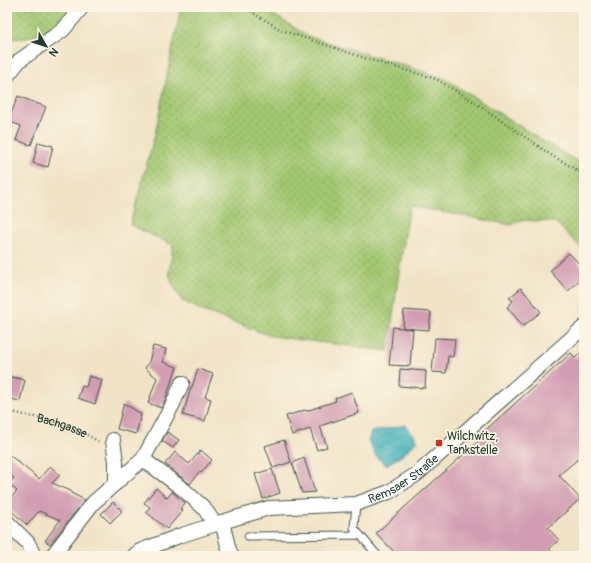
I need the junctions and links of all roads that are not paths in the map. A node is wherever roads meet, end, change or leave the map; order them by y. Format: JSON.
{"nodes":[{"id":1,"x":82,"y":7,"type":"edge"},
{"id":2,"x":7,"y":76,"type":"edge"},
{"id":3,"x":584,"y":327,"type":"edge"},
{"id":4,"x":182,"y":384,"type":"dead end"},
{"id":5,"x":113,"y":446,"type":"road end"},
{"id":6,"x":143,"y":459,"type":"junction"},
{"id":7,"x":116,"y":484,"type":"junction"},
{"id":8,"x":356,"y":504,"type":"junction"},
{"id":9,"x":7,"y":522,"type":"edge"},
{"id":10,"x":219,"y":523,"type":"junction"},
{"id":11,"x":359,"y":535,"type":"junction"},
{"id":12,"x":248,"y":536,"type":"dead end"},
{"id":13,"x":34,"y":556,"type":"edge"},
{"id":14,"x":52,"y":556,"type":"edge"},
{"id":15,"x":134,"y":556,"type":"edge"},
{"id":16,"x":232,"y":556,"type":"edge"},
{"id":17,"x":378,"y":556,"type":"edge"}],
"edges":[{"from":1,"to":2,"type":"street"},
{"from":3,"to":8,"type":"street","name":"Remsaer Straße"},
{"from":4,"to":6,"type":"street"},
{"from":5,"to":7,"type":"street"},
{"from":6,"to":7,"type":"street"},
{"from":6,"to":10,"type":"street"},
{"from":7,"to":14,"type":"street"},
{"from":8,"to":10,"type":"street","name":"Remsaer Straße"},
{"from":8,"to":11,"type":"lane"},
{"from":9,"to":13,"type":"street"},
{"from":10,"to":15,"type":"street","name":"Remsaer Straße"},
{"from":10,"to":16,"type":"street"},
{"from":11,"to":12,"type":"lane"},
{"from":11,"to":17,"type":"lane"}]}
